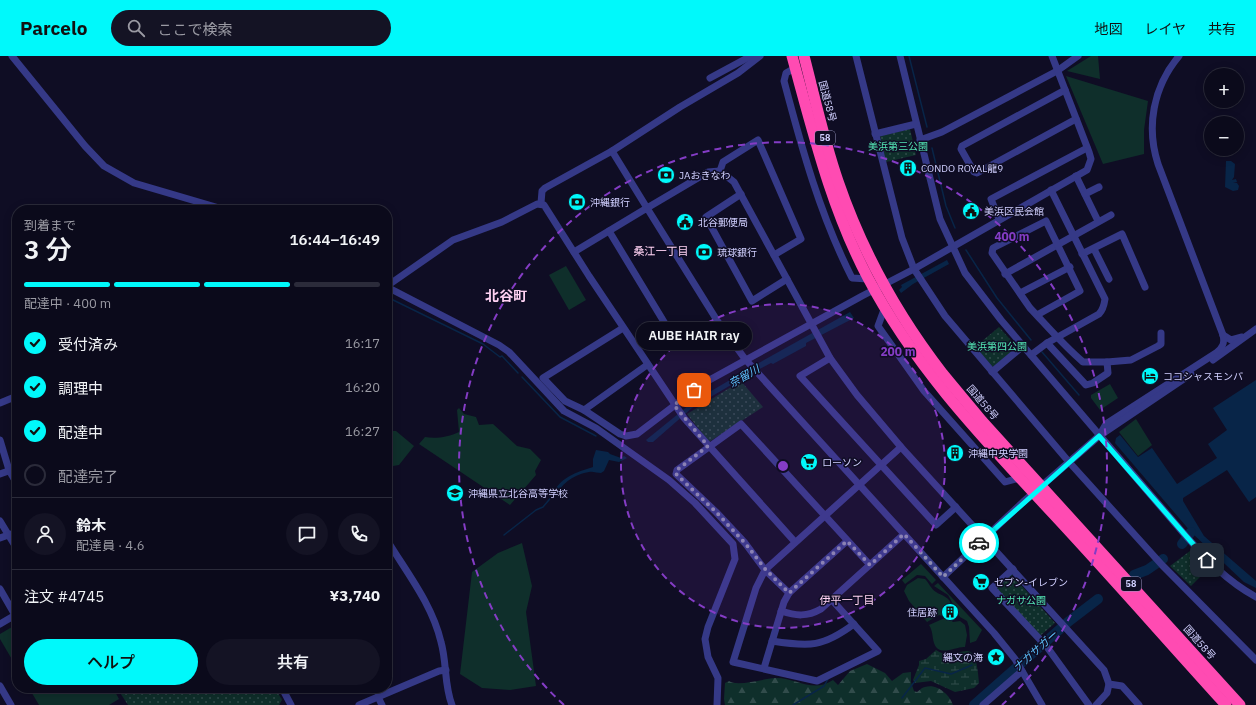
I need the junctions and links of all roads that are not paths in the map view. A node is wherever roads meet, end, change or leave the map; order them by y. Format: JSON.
{"nodes":[{"id":1,"x":12,"y":56,"type":"edge"},
{"id":2,"x":751,"y":56,"type":"edge"},
{"id":3,"x":760,"y":56,"type":"edge"},
{"id":4,"x":792,"y":56,"type":"edge"},
{"id":5,"x":804,"y":56,"type":"edge"},
{"id":6,"x":856,"y":56,"type":"edge"},
{"id":7,"x":900,"y":56,"type":"edge"},
{"id":8,"x":1052,"y":56,"type":"edge"},
{"id":9,"x":1078,"y":56,"type":"edge"},
{"id":10,"x":1179,"y":56,"type":"edge"},
{"id":11,"x":796,"y":68,"type":"junction"},
{"id":12,"x":1057,"y":70,"type":"junction"},
{"id":13,"x":710,"y":78,"type":"dead end"},
{"id":14,"x":1065,"y":90,"type":"junction"},
{"id":15,"x":1076,"y":119,"type":"junction"},
{"id":16,"x":916,"y":124,"type":"junction"},
{"id":17,"x":875,"y":134,"type":"junction"},
{"id":18,"x":920,"y":140,"type":"junction"},
{"id":19,"x":1087,"y":148,"type":"junction"},
{"id":20,"x":612,"y":151,"type":"junction"},
{"id":21,"x":720,"y":171,"type":"junction"},
{"id":22,"x":1076,"y":176,"type":"junction"},
{"id":23,"x":1099,"y":187,"type":"dead end"},
{"id":24,"x":1051,"y":190,"type":"junction"},
{"id":25,"x":741,"y":194,"type":"junction"},
{"id":26,"x":1085,"y":194,"type":"junction"},
{"id":27,"x":541,"y":203,"type":"junction"},
{"id":28,"x":209,"y":205,"type":"edge"},
{"id":29,"x":647,"y":208,"type":"junction"},
{"id":30,"x":1111,"y":215,"type":"dead end"},
{"id":31,"x":999,"y":219,"type":"junction"},
{"id":32,"x":1098,"y":222,"type":"junction"},
{"id":33,"x":609,"y":231,"type":"junction"},
{"id":34,"x":1073,"y":236,"type":"junction"},
{"id":35,"x":1058,"y":244,"type":"junction"},
{"id":36,"x":952,"y":246,"type":"junction"},
{"id":37,"x":1094,"y":249,"type":"junction"},
{"id":38,"x":574,"y":252,"type":"junction"},
{"id":39,"x":1082,"y":254,"type":"junction"},
{"id":40,"x":774,"y":255,"type":"junction"},
{"id":41,"x":1070,"y":267,"type":"junction"},
{"id":42,"x":914,"y":269,"type":"junction"},
{"id":43,"x":1005,"y":274,"type":"junction"},
{"id":44,"x":1109,"y":278,"type":"dead end"},
{"id":45,"x":787,"y":279,"type":"junction"},
{"id":46,"x":868,"y":279,"type":"junction"},
{"id":47,"x":392,"y":283,"type":"edge"},
{"id":48,"x":879,"y":287,"type":"junction"},
{"id":49,"x":1145,"y":287,"type":"dead end"},
{"id":50,"x":392,"y":290,"type":"edge"},
{"id":51,"x":1020,"y":293,"type":"junction"},
{"id":52,"x":885,"y":307,"type":"junction"},
{"id":53,"x":1037,"y":315,"type":"junction"},
{"id":54,"x":718,"y":322,"type":"junction"},
{"id":55,"x":811,"y":324,"type":"junction"},
{"id":56,"x":623,"y":328,"type":"junction"},
{"id":57,"x":1254,"y":330,"type":"edge"},
{"id":58,"x":1161,"y":333,"type":"dead end"},
{"id":59,"x":1223,"y":335,"type":"junction"},
{"id":60,"x":1057,"y":337,"type":"junction"},
{"id":61,"x":1047,"y":342,"type":"junction"},
{"id":62,"x":1023,"y":346,"type":"junction"},
{"id":63,"x":1031,"y":355,"type":"junction"},
{"id":64,"x":830,"y":358,"type":"junction"},
{"id":65,"x":748,"y":362,"type":"junction"},
{"id":66,"x":1107,"y":362,"type":"junction"},
{"id":67,"x":647,"y":364,"type":"junction"},
{"id":68,"x":992,"y":372,"type":"junction"},
{"id":69,"x":12,"y":398,"type":"edge"},
{"id":70,"x":0,"y":403,"type":"edge"},
{"id":71,"x":676,"y":407,"type":"junction"},
{"id":72,"x":584,"y":410,"type":"junction"},
{"id":73,"x":1099,"y":436,"type":"junction"},
{"id":74,"x":0,"y":440,"type":"edge"},
{"id":75,"x":708,"y":446,"type":"junction"},
{"id":76,"x":901,"y":447,"type":"junction"},
{"id":77,"x":1069,"y":462,"type":"junction"},
{"id":78,"x":881,"y":465,"type":"junction"},
{"id":79,"x":12,"y":469,"type":"edge"},
{"id":80,"x":9,"y":470,"type":"junction"},
{"id":81,"x":0,"y":474,"type":"edge"},
{"id":82,"x":12,"y":475,"type":"edge"},
{"id":83,"x":1020,"y":478,"type":"junction"},
{"id":84,"x":858,"y":485,"type":"junction"},
{"id":85,"x":1038,"y":489,"type":"junction"},
{"id":86,"x":956,"y":507,"type":"junction"},
{"id":87,"x":824,"y":516,"type":"junction"},
{"id":88,"x":0,"y":520,"type":"edge"},
{"id":89,"x":12,"y":534,"type":"edge"},
{"id":90,"x":904,"y":534,"type":"junction"},
{"id":91,"x":8,"y":535,"type":"junction"},
{"id":92,"x":985,"y":537,"type":"junction"},
{"id":93,"x":0,"y":538,"type":"edge"},
{"id":94,"x":12,"y":541,"type":"edge"},
{"id":95,"x":847,"y":541,"type":"junction"},
{"id":96,"x":795,"y":542,"type":"junction"},
{"id":97,"x":392,"y":556,"type":"edge"},
{"id":98,"x":870,"y":565,"type":"junction"},
{"id":99,"x":1012,"y":569,"type":"junction"},
{"id":100,"x":766,"y":570,"type":"junction"},
{"id":101,"x":943,"y":577,"type":"junction"},
{"id":102,"x":0,"y":589,"type":"edge"},
{"id":103,"x":789,"y":593,"type":"junction"},
{"id":104,"x":1256,"y":597,"type":"edge"},
{"id":105,"x":832,"y":600,"type":"junction"},
{"id":106,"x":12,"y":608,"type":"edge"},
{"id":107,"x":781,"y":611,"type":"junction"},
{"id":108,"x":12,"y":616,"type":"edge"},
{"id":109,"x":0,"y":623,"type":"edge"},
{"id":110,"x":854,"y":624,"type":"junction"},
{"id":111,"x":772,"y":641,"type":"junction"},
{"id":112,"x":1256,"y":660,"type":"edge"},
{"id":113,"x":764,"y":668,"type":"junction"},
{"id":114,"x":446,"y":670,"type":"junction"},
{"id":115,"x":1022,"y":671,"type":"junction"},
{"id":116,"x":1109,"y":684,"type":"junction"},
{"id":117,"x":0,"y":686,"type":"edge"},
{"id":118,"x":392,"y":691,"type":"edge"},
{"id":119,"x":285,"y":693,"type":"edge"},
{"id":120,"x":387,"y":693,"type":"edge"},
{"id":121,"x":378,"y":697,"type":"junction"},
{"id":122,"x":991,"y":702,"type":"edge"},
{"id":123,"x":11,"y":705,"type":"edge"},
{"id":124,"x":292,"y":705,"type":"edge"},
{"id":125,"x":359,"y":705,"type":"edge"},
{"id":126,"x":382,"y":705,"type":"edge"},
{"id":127,"x":452,"y":705,"type":"edge"},
{"id":128,"x":717,"y":705,"type":"edge"},
{"id":129,"x":984,"y":705,"type":"edge"},
{"id":130,"x":1042,"y":705,"type":"edge"},
{"id":131,"x":1089,"y":705,"type":"edge"},
{"id":132,"x":1096,"y":705,"type":"edge"},
{"id":133,"x":1139,"y":705,"type":"edge"},
{"id":134,"x":1226,"y":705,"type":"edge"},
{"id":135,"x":1240,"y":705,"type":"edge"}],
"edges":[{"from":1,"to":28,"type":"street"},
{"from":2,"to":13,"type":"street"},
{"from":3,"to":20,"type":"street"},
{"from":4,"to":11,"type":"highway","name":"国道58号","number":"58"},
{"from":5,"to":48,"type":"highway","name":"国道58号","number":"58"},
{"from":6,"to":17,"type":"street"},
{"from":7,"to":16,"type":"street"},
{"from":8,"to":12,"type":"street"},
{"from":9,"to":12,"type":"street"},
{"from":10,"to":59,"type":"street"},
{"from":11,"to":46,"type":"highway","name":"国道58号","number":"58"},
{"from":11,"to":46,"type":"street"},
{"from":12,"to":14,"type":"street"},
{"from":12,"to":18,"type":"street"},
{"from":14,"to":15,"type":"street"},
{"from":14,"to":15,"type":"street"},
{"from":15,"to":19,"type":"street"},
{"from":16,"to":17,"type":"street"},
{"from":16,"to":18,"type":"street"},
{"from":17,"to":42,"type":"street"},
{"from":18,"to":36,"type":"street"},
{"from":19,"to":22,"type":"street"},
{"from":19,"to":31,"type":"street"},
{"from":20,"to":27,"type":"street"},
{"from":20,"to":29,"type":"street"},
{"from":21,"to":25,"type":"street"},
{"from":21,"to":29,"type":"street"},
{"from":21,"to":40,"type":"street"},
{"from":22,"to":24,"type":"street"},
{"from":22,"to":26,"type":"street"},
{"from":23,"to":26,"type":"street"},
{"from":24,"to":31,"type":"street"},
{"from":24,"to":34,"type":"street"},
{"from":25,"to":40,"type":"street"},
{"from":25,"to":45,"type":"street"},
{"from":26,"to":32,"type":"street"},
{"from":27,"to":38,"type":"street"},
{"from":27,"to":47,"type":"street"},
{"from":29,"to":33,"type":"street"},
{"from":29,"to":54,"type":"street"},
{"from":30,"to":32,"type":"street"},
{"from":31,"to":36,"type":"street"},
{"from":32,"to":34,"type":"street"},
{"from":33,"to":38,"type":"street"},
{"from":33,"to":54,"type":"street"},
{"from":34,"to":35,"type":"street"},
{"from":34,"to":39,"type":"street"},
{"from":35,"to":41,"type":"street"},
{"from":35,"to":43,"type":"street"},
{"from":35,"to":43,"type":"street"},
{"from":36,"to":42,"type":"street"},
{"from":36,"to":62,"type":"street"},
{"from":37,"to":39,"type":"street"},
{"from":37,"to":44,"type":"street"},
{"from":37,"to":49,"type":"street"},
{"from":38,"to":56,"type":"street"},
{"from":39,"to":60,"type":"street"},
{"from":40,"to":45,"type":"street"},
{"from":41,"to":51,"type":"street"},
{"from":41,"to":53,"type":"street"},
{"from":42,"to":48,"type":"street"},
{"from":42,"to":68,"type":"street"},
{"from":43,"to":51,"type":"street"},
{"from":45,"to":55,"type":"street"},
{"from":46,"to":48,"type":"highway","name":"国道58号","number":"58"},
{"from":48,"to":52,"type":"highway","name":"国道58号","number":"58"},
{"from":48,"to":55,"type":"street"},
{"from":48,"to":85,"type":"highway","name":"国道58号","number":"58"},
{"from":50,"to":128,"type":"street"},
{"from":51,"to":53,"type":"street"},
{"from":52,"to":83,"type":"highway","name":"国道58号","number":"58"},
{"from":52,"to":83,"type":"street"},
{"from":53,"to":60,"type":"street"},
{"from":54,"to":65,"type":"street"},
{"from":55,"to":64,"type":"street"},
{"from":55,"to":65,"type":"street"},
{"from":56,"to":67,"type":"street"},
{"from":56,"to":72,"type":"street"},
{"from":57,"to":59,"type":"street"},
{"from":57,"to":73,"type":"street"},
{"from":58,"to":66,"type":"street"},
{"from":59,"to":73,"type":"street"},
{"from":60,"to":61,"type":"street"},
{"from":60,"to":66,"type":"street"},
{"from":61,"to":63,"type":"street"},
{"from":61,"to":66,"type":"street"},
{"from":62,"to":63,"type":"street"},
{"from":62,"to":68,"type":"street"},
{"from":63,"to":73,"type":"street"},
{"from":64,"to":76,"type":"street"},
{"from":64,"to":78,"type":"street"},
{"from":65,"to":71,"type":"street"},
{"from":65,"to":84,"type":"street"},
{"from":67,"to":71,"type":"street"},
{"from":67,"to":72,"type":"street"},
{"from":68,"to":77,"type":"street"},
{"from":69,"to":70,"type":"street"},
{"from":71,"to":72,"type":"street"},
{"from":71,"to":75,"type":"street"},
{"from":73,"to":77,"type":"street"},
{"from":73,"to":104,"type":"street"},
{"from":74,"to":80,"type":"street"},
{"from":75,"to":87,"type":"street"},
{"from":75,"to":96,"type":"street"},
{"from":75,"to":100,"type":"street"},
{"from":76,"to":78,"type":"street"},
{"from":76,"to":86,"type":"street"},
{"from":77,"to":85,"type":"street"},
{"from":77,"to":112,"type":"street"},
{"from":78,"to":84,"type":"street"},
{"from":78,"to":86,"type":"street"},
{"from":79,"to":80,"type":"street"},
{"from":80,"to":81,"type":"street"},
{"from":80,"to":82,"type":"street"},
{"from":83,"to":85,"type":"highway","name":"国道58号","number":"58"},
{"from":84,"to":87,"type":"street"},
{"from":84,"to":90,"type":"street"},
{"from":85,"to":92,"type":"street"},
{"from":85,"to":134,"type":"highway","name":"国道58号","number":"58"},
{"from":85,"to":135,"type":"highway","name":"国道58号","number":"58"},
{"from":86,"to":92,"type":"street"},
{"from":87,"to":95,"type":"street"},
{"from":87,"to":96,"type":"street"},
{"from":88,"to":91,"type":"street"},
{"from":89,"to":91,"type":"street"},
{"from":90,"to":98,"type":"street"},
{"from":90,"to":101,"type":"street"},
{"from":91,"to":93,"type":"street"},
{"from":91,"to":94,"type":"street"},
{"from":92,"to":99,"type":"street"},
{"from":92,"to":101,"type":"street"},
{"from":95,"to":98,"type":"street"},
{"from":95,"to":103,"type":"street"},
{"from":96,"to":100,"type":"street"},
{"from":97,"to":114,"type":"street"},
{"from":98,"to":105,"type":"street"},
{"from":99,"to":116,"type":"street"},
{"from":99,"to":131,"type":"street"},
{"from":100,"to":103,"type":"street"},
{"from":100,"to":113,"type":"street"},
{"from":101,"to":115,"type":"street"},
{"from":102,"to":106,"type":"street"},
{"from":103,"to":107,"type":"street"},
{"from":105,"to":107,"type":"street"},
{"from":105,"to":110,"type":"street"},
{"from":107,"to":111,"type":"street"},
{"from":108,"to":109,"type":"street"},
{"from":110,"to":111,"type":"street"},
{"from":110,"to":113,"type":"street"},
{"from":111,"to":113,"type":"street"},
{"from":114,"to":118,"type":"street"},
{"from":114,"to":127,"type":"street"},
{"from":115,"to":122,"type":"street"},
{"from":115,"to":130,"type":"street"},
{"from":116,"to":132,"type":"street"},
{"from":116,"to":133,"type":"street"},
{"from":117,"to":123,"type":"street"},
{"from":119,"to":124,"type":"street"},
{"from":120,"to":121,"type":"street"},
{"from":121,"to":125,"type":"street"},
{"from":121,"to":126,"type":"street"},
{"from":122,"to":129,"type":"street"}]}
